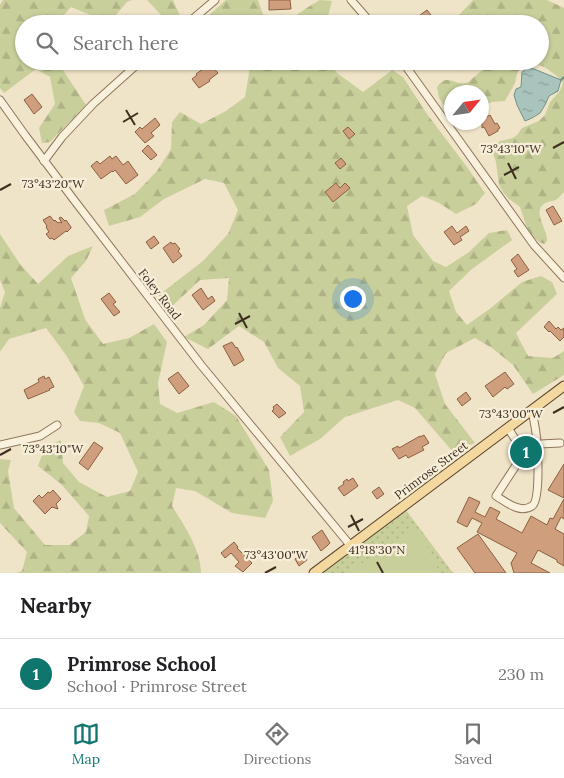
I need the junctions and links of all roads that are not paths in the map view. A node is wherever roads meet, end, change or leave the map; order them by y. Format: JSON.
{"nodes":[{"id":1,"x":215,"y":0,"type":"edge"},
{"id":2,"x":351,"y":0,"type":"edge"},
{"id":3,"x":197,"y":15,"type":"edge"},
{"id":4,"x":364,"y":15,"type":"edge"},
{"id":5,"x":131,"y":70,"type":"edge"},
{"id":6,"x":408,"y":70,"type":"edge"},
{"id":7,"x":0,"y":100,"type":"edge"},
{"id":8,"x":44,"y":161,"type":"junction"},
{"id":9,"x":564,"y":278,"type":"edge"},
{"id":10,"x":564,"y":386,"type":"edge"},
{"id":11,"x":532,"y":410,"type":"junction"},
{"id":12,"x":57,"y":425,"type":"dead end"},
{"id":13,"x":508,"y":428,"type":"junction"},
{"id":14,"x":560,"y":443,"type":"dead end"},
{"id":15,"x":534,"y":444,"type":"junction"},
{"id":16,"x":0,"y":445,"type":"edge"},
{"id":17,"x":350,"y":545,"type":"junction"},
{"id":18,"x":314,"y":573,"type":"edge"}],
"edges":[{"from":1,"to":3,"type":"street"},
{"from":2,"to":4,"type":"street"},
{"from":5,"to":8,"type":"street"},
{"from":6,"to":9,"type":"street"},
{"from":7,"to":8,"type":"street","name":"Foley Road"},
{"from":8,"to":17,"type":"street","name":"Foley Road"},
{"from":10,"to":11,"type":"main road","name":"Primrose Street"},
{"from":11,"to":13,"type":"main road","name":"Primrose Street"},
{"from":11,"to":15,"type":"street"},
{"from":12,"to":16,"type":"street"},
{"from":13,"to":15,"type":"street"},
{"from":13,"to":17,"type":"main road","name":"Primrose Street"},
{"from":14,"to":15,"type":"street"},
{"from":15,"to":15,"type":"street"},
{"from":17,"to":18,"type":"main road","name":"Primrose Street"}]}
